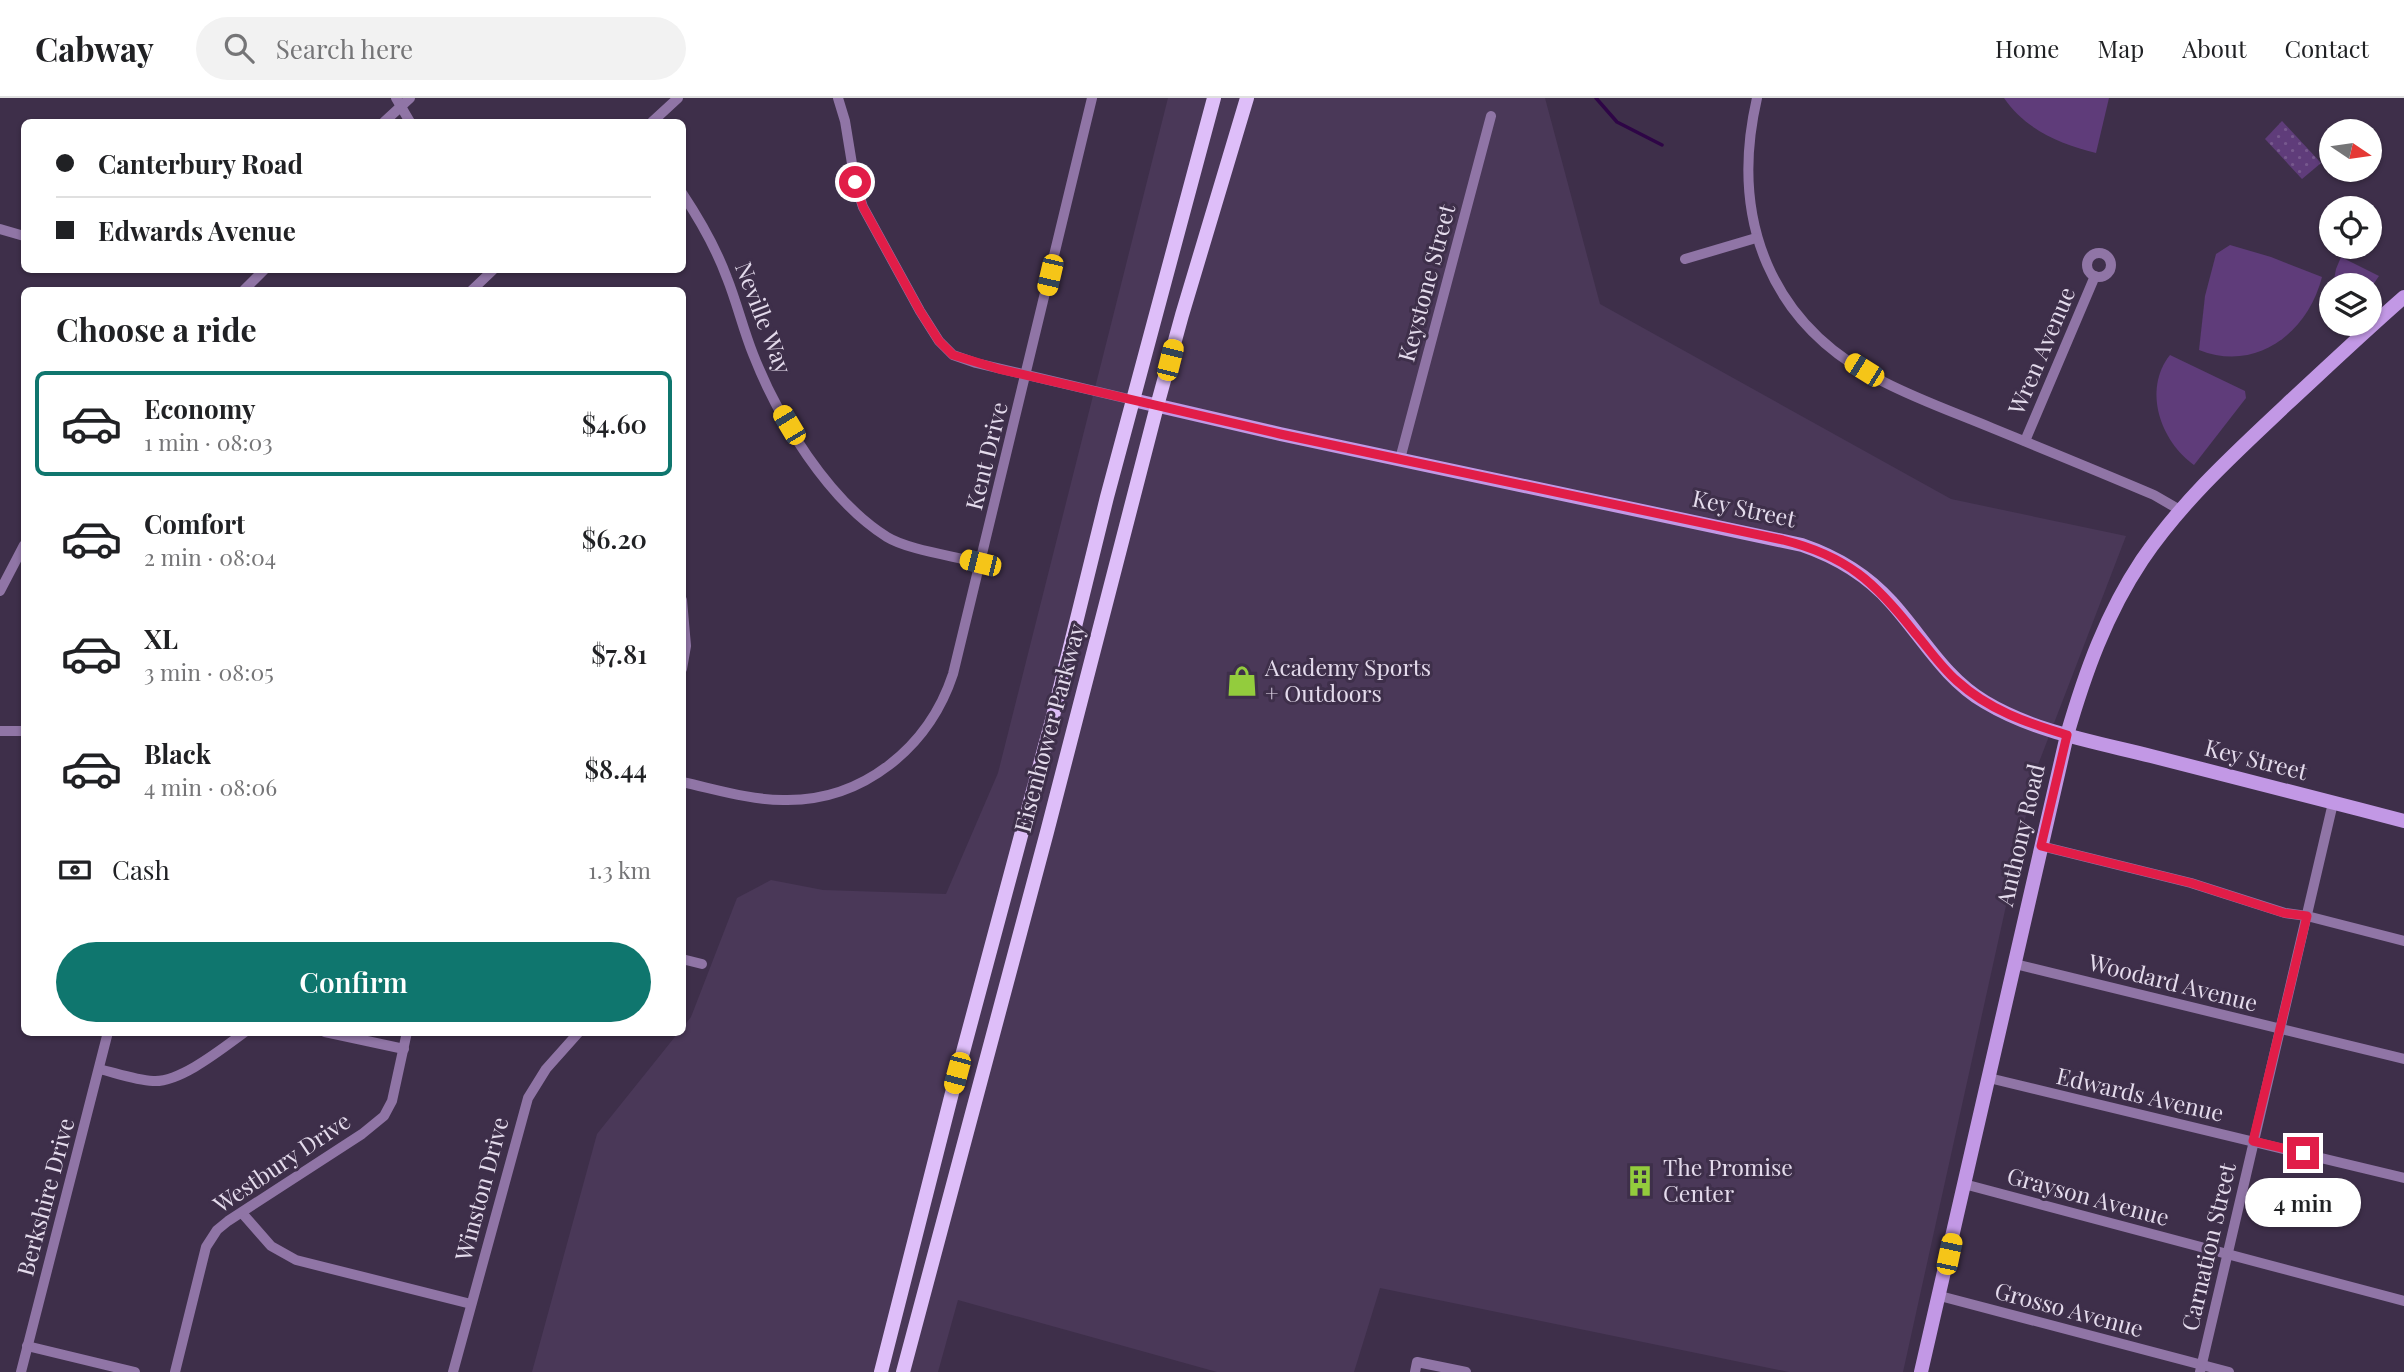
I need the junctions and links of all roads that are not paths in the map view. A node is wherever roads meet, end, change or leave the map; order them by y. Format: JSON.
{"nodes":[{"id":1,"x":410,"y":98,"type":"edge"},
{"id":2,"x":678,"y":98,"type":"edge"},
{"id":3,"x":838,"y":98,"type":"edge"},
{"id":4,"x":1092,"y":98,"type":"edge"},
{"id":5,"x":1214,"y":98,"type":"edge"},
{"id":6,"x":1247,"y":98,"type":"edge"},
{"id":7,"x":1757,"y":98,"type":"edge"},
{"id":8,"x":398,"y":103,"type":"edge"},
{"id":9,"x":1491,"y":116,"type":"dead end"},
{"id":10,"x":386,"y":119,"type":"edge"},
{"id":11,"x":408,"y":119,"type":"edge"},
{"id":12,"x":655,"y":119,"type":"edge"},
{"id":13,"x":686,"y":200,"type":"edge"},
{"id":14,"x":0,"y":229,"type":"edge"},
{"id":15,"x":21,"y":235,"type":"edge"},
{"id":16,"x":1756,"y":238,"type":"junction"},
{"id":17,"x":1685,"y":259,"type":"dead end"},
{"id":18,"x":261,"y":273,"type":"edge"},
{"id":19,"x":490,"y":273,"type":"edge"},
{"id":20,"x":2095,"y":276,"type":"dead end"},
{"id":21,"x":247,"y":287,"type":"edge"},
{"id":22,"x":475,"y":287,"type":"edge"},
{"id":23,"x":2404,"y":297,"type":"edge"},
{"id":24,"x":1026,"y":375,"type":"junction"},
{"id":25,"x":1133,"y":400,"type":"junction"},
{"id":26,"x":1157,"y":406,"type":"junction"},
{"id":27,"x":2025,"y":441,"type":"junction"},
{"id":28,"x":1400,"y":459,"type":"junction"},
{"id":29,"x":2180,"y":510,"type":"junction"},
{"id":30,"x":21,"y":551,"type":"edge"},
{"id":31,"x":980,"y":563,"type":"junction"},
{"id":32,"x":0,"y":592,"type":"edge"},
{"id":33,"x":21,"y":731,"type":"edge"},
{"id":34,"x":0,"y":732,"type":"edge"},
{"id":35,"x":2067,"y":735,"type":"junction"},
{"id":36,"x":686,"y":783,"type":"edge"},
{"id":37,"x":2333,"y":803,"type":"junction"},
{"id":38,"x":2404,"y":821,"type":"edge"},
{"id":39,"x":2041,"y":846,"type":"junction"},
{"id":40,"x":2307,"y":916,"type":"junction"},
{"id":41,"x":2404,"y":941,"type":"edge"},
{"id":42,"x":686,"y":960,"type":"edge"},
{"id":43,"x":702,"y":964,"type":"dead end"},
{"id":44,"x":2015,"y":964,"type":"junction"},
{"id":45,"x":2280,"y":1029,"type":"junction"},
{"id":46,"x":107,"y":1036,"type":"edge"},
{"id":47,"x":239,"y":1036,"type":"edge"},
{"id":48,"x":344,"y":1036,"type":"edge"},
{"id":49,"x":406,"y":1036,"type":"edge"},
{"id":50,"x":575,"y":1036,"type":"edge"},
{"id":51,"x":404,"y":1049,"type":"junction"},
{"id":52,"x":2404,"y":1059,"type":"edge"},
{"id":53,"x":99,"y":1069,"type":"junction"},
{"id":54,"x":1989,"y":1079,"type":"junction"},
{"id":55,"x":2253,"y":1141,"type":"junction"},
{"id":56,"x":2404,"y":1178,"type":"edge"},
{"id":57,"x":1964,"y":1184,"type":"junction"},
{"id":58,"x":242,"y":1213,"type":"junction"},
{"id":59,"x":2228,"y":1254,"type":"junction"},
{"id":60,"x":1940,"y":1296,"type":"junction"},
{"id":61,"x":2404,"y":1301,"type":"edge"},
{"id":62,"x":471,"y":1304,"type":"junction"},
{"id":63,"x":27,"y":1346,"type":"junction"},
{"id":64,"x":2201,"y":1369,"type":"edge"},
{"id":65,"x":21,"y":1372,"type":"edge"},
{"id":66,"x":135,"y":1372,"type":"edge"},
{"id":67,"x":175,"y":1372,"type":"edge"},
{"id":68,"x":453,"y":1372,"type":"edge"},
{"id":69,"x":881,"y":1372,"type":"edge"},
{"id":70,"x":903,"y":1372,"type":"edge"},
{"id":71,"x":1415,"y":1372,"type":"edge"},
{"id":72,"x":1466,"y":1372,"type":"edge"},
{"id":73,"x":1921,"y":1372,"type":"edge"},
{"id":74,"x":2229,"y":1372,"type":"edge"}],
"edges":[{"from":1,"to":8,"type":"street"},
{"from":2,"to":12,"type":"street"},
{"from":3,"to":24,"type":"street"},
{"from":4,"to":24,"type":"street"},
{"from":5,"to":25,"type":"main road","name":"Eisenhower Parkway"},
{"from":6,"to":26,"type":"main road","name":"Eisenhower Parkway"},
{"from":7,"to":16,"type":"street","name":"Wren Avenue"},
{"from":8,"to":10,"type":"street"},
{"from":8,"to":11,"type":"street"},
{"from":9,"to":28,"type":"street","name":"Keystone Street"},
{"from":13,"to":31,"type":"street","name":"Neville Way"},
{"from":14,"to":15,"type":"street"},
{"from":16,"to":17,"type":"street"},
{"from":16,"to":27,"type":"street","name":"Wren Avenue"},
{"from":18,"to":21,"type":"street"},
{"from":19,"to":22,"type":"street"},
{"from":20,"to":27,"type":"street","name":"Wren Avenue"},
{"from":23,"to":29,"type":"street","name":"Anthony Road"},
{"from":24,"to":25,"type":"street"},
{"from":24,"to":31,"type":"street","name":"Kent Drive"},
{"from":25,"to":26,"type":"street","name":"Key Street"},
{"from":25,"to":69,"type":"main road","name":"Eisenhower Parkway"},
{"from":26,"to":28,"type":"street","name":"Key Street"},
{"from":26,"to":70,"type":"main road","name":"Eisenhower Parkway"},
{"from":27,"to":29,"type":"street","name":"Wren Avenue"},
{"from":28,"to":35,"type":"street","name":"Key Street"},
{"from":29,"to":35,"type":"street","name":"Anthony Road"},
{"from":30,"to":32,"type":"street"},
{"from":31,"to":36,"type":"street","name":"Kent Drive"},
{"from":33,"to":34,"type":"street"},
{"from":35,"to":37,"type":"street","name":"Key Street"},
{"from":35,"to":39,"type":"street","name":"Anthony Road"},
{"from":37,"to":38,"type":"street","name":"Key Street"},
{"from":37,"to":40,"type":"street","name":"Carnation Street"},
{"from":39,"to":40,"type":"street"},
{"from":39,"to":44,"type":"street","name":"Anthony Road"},
{"from":40,"to":41,"type":"street"},
{"from":40,"to":45,"type":"street","name":"Carnation Street"},
{"from":42,"to":43,"type":"street"},
{"from":44,"to":45,"type":"street","name":"Woodard Avenue"},
{"from":44,"to":54,"type":"street","name":"Anthony Road"},
{"from":45,"to":52,"type":"street","name":"Woodard Avenue"},
{"from":45,"to":55,"type":"street","name":"Carnation Street"},
{"from":46,"to":53,"type":"street","name":"Berkshire Drive"},
{"from":47,"to":53,"type":"street"},
{"from":48,"to":51,"type":"street"},
{"from":49,"to":51,"type":"street","name":"Westbury Drive"},
{"from":50,"to":62,"type":"street","name":"Winston Drive"},
{"from":51,"to":58,"type":"street","name":"Westbury Drive"},
{"from":53,"to":63,"type":"street","name":"Berkshire Drive"},
{"from":54,"to":55,"type":"street","name":"Edwards Avenue"},
{"from":54,"to":57,"type":"street","name":"Anthony Road"},
{"from":55,"to":56,"type":"street","name":"Edwards Avenue"},
{"from":55,"to":59,"type":"street","name":"Carnation Street"},
{"from":57,"to":59,"type":"street","name":"Grayson Avenue"},
{"from":57,"to":60,"type":"street","name":"Anthony Road"},
{"from":58,"to":62,"type":"street"},
{"from":58,"to":67,"type":"street","name":"Westbury Drive"},
{"from":59,"to":61,"type":"street","name":"Grayson Avenue"},
{"from":59,"to":64,"type":"street","name":"Carnation Street"},
{"from":60,"to":64,"type":"street","name":"Grosso Avenue"},
{"from":60,"to":73,"type":"street","name":"Anthony Road"},
{"from":62,"to":68,"type":"street","name":"Winston Drive"},
{"from":63,"to":65,"type":"street","name":"Berkshire Drive"},
{"from":63,"to":66,"type":"street"},
{"from":64,"to":74,"type":"street","name":"Grosso Avenue"},
{"from":71,"to":72,"type":"street"}]}
